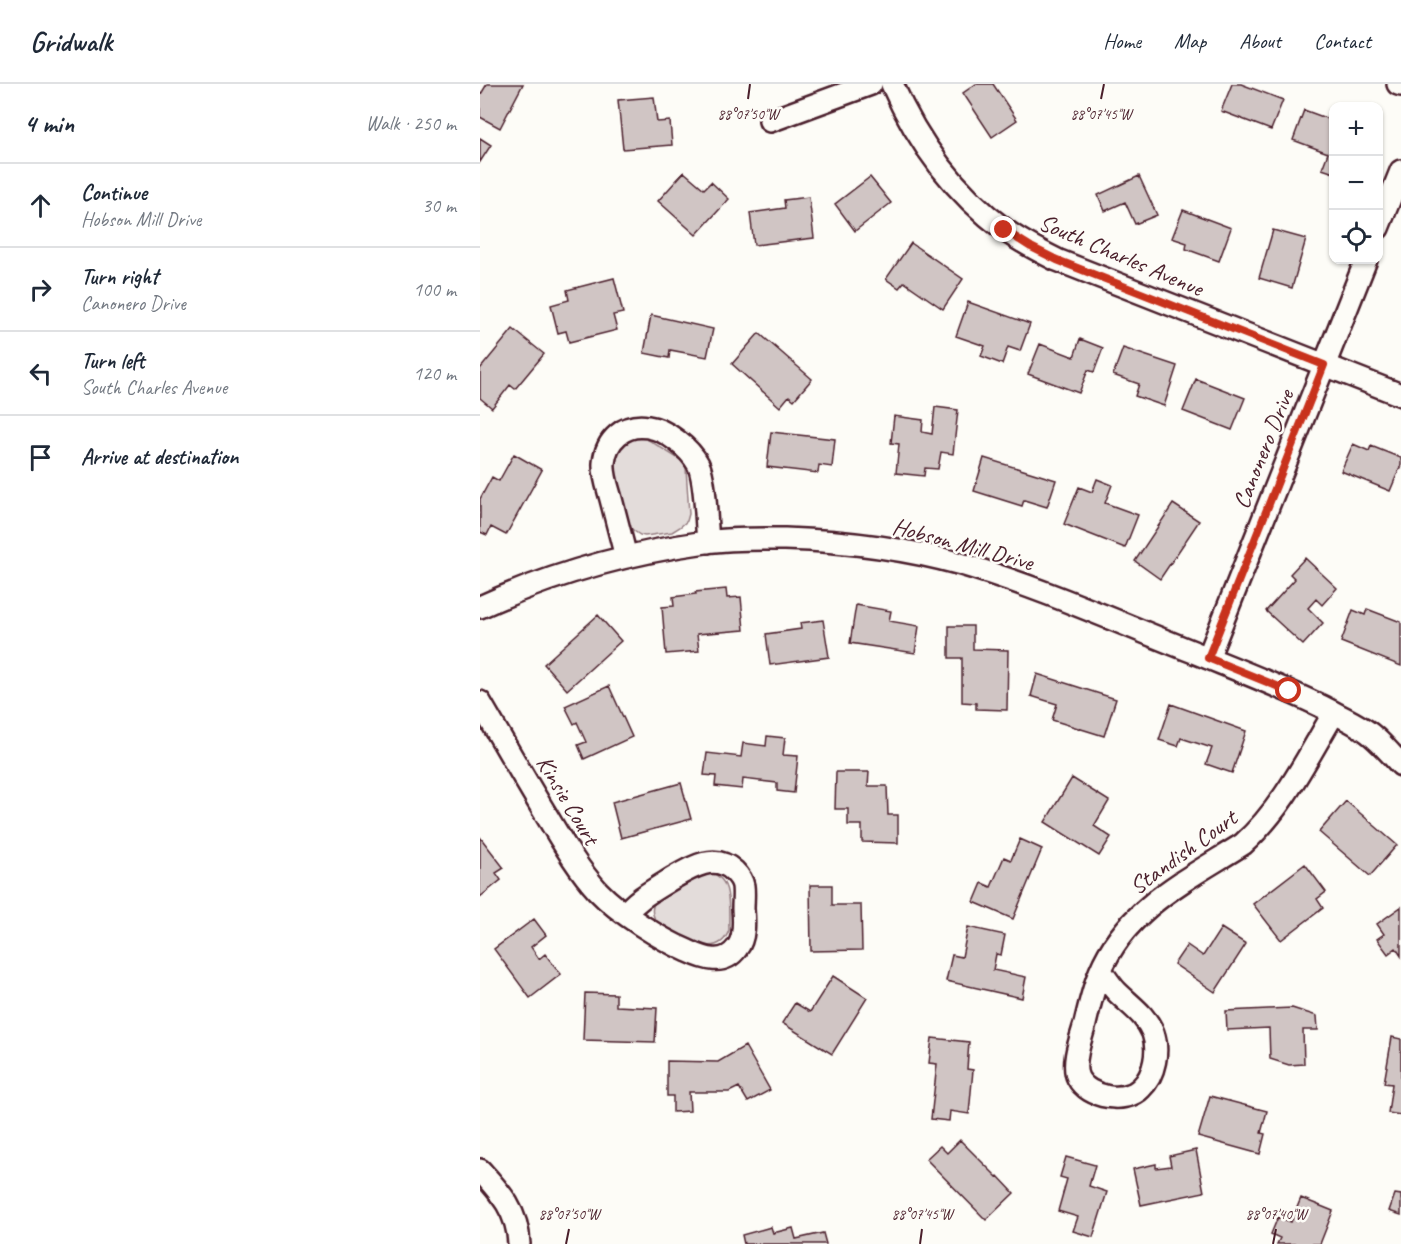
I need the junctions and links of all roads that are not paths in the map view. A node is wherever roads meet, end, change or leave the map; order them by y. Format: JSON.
{"nodes":[{"id":1,"x":871,"y":84,"type":"edge"},
{"id":2,"x":892,"y":84,"type":"edge"},
{"id":3,"x":770,"y":121,"type":"dead end"},
{"id":4,"x":1401,"y":171,"type":"edge"},
{"id":5,"x":1383,"y":216,"type":"edge"},
{"id":6,"x":1364,"y":264,"type":"edge"},
{"id":7,"x":1324,"y":365,"type":"junction"},
{"id":8,"x":1401,"y":395,"type":"edge"},
{"id":9,"x":708,"y":542,"type":"junction"},
{"id":10,"x":626,"y":557,"type":"junction"},
{"id":11,"x":480,"y":608,"type":"edge"},
{"id":12,"x":1208,"y":658,"type":"junction"},
{"id":13,"x":480,"y":702,"type":"edge"},
{"id":14,"x":1334,"y":713,"type":"junction"},
{"id":15,"x":1401,"y":765,"type":"edge"},
{"id":16,"x":625,"y":914,"type":"junction"},
{"id":17,"x":1101,"y":970,"type":"junction"},
{"id":18,"x":480,"y":1170,"type":"edge"},
{"id":19,"x":519,"y":1244,"type":"edge"}],
"edges":[{"from":1,"to":3,"type":"street"},
{"from":2,"to":7,"type":"street","name":"South Charles Avenue"},
{"from":4,"to":5,"type":"street"},
{"from":6,"to":7,"type":"street","name":"Canonero Drive"},
{"from":7,"to":8,"type":"street","name":"South Charles Avenue"},
{"from":7,"to":12,"type":"street","name":"Canonero Drive"},
{"from":9,"to":10,"type":"street","name":"Hobson Mill Drive"},
{"from":9,"to":10,"type":"street"},
{"from":9,"to":12,"type":"street","name":"Hobson Mill Drive"},
{"from":10,"to":11,"type":"street","name":"Hobson Mill Drive"},
{"from":12,"to":14,"type":"street","name":"Hobson Mill Drive"},
{"from":13,"to":16,"type":"street","name":"Kinsie Court"},
{"from":14,"to":15,"type":"street","name":"Hobson Mill Drive"},
{"from":14,"to":17,"type":"street","name":"Standish Court"},
{"from":16,"to":16,"type":"street","name":"Kinsie Court"},
{"from":17,"to":17,"type":"street","name":"Standish Court"},
{"from":18,"to":19,"type":"street"}]}
